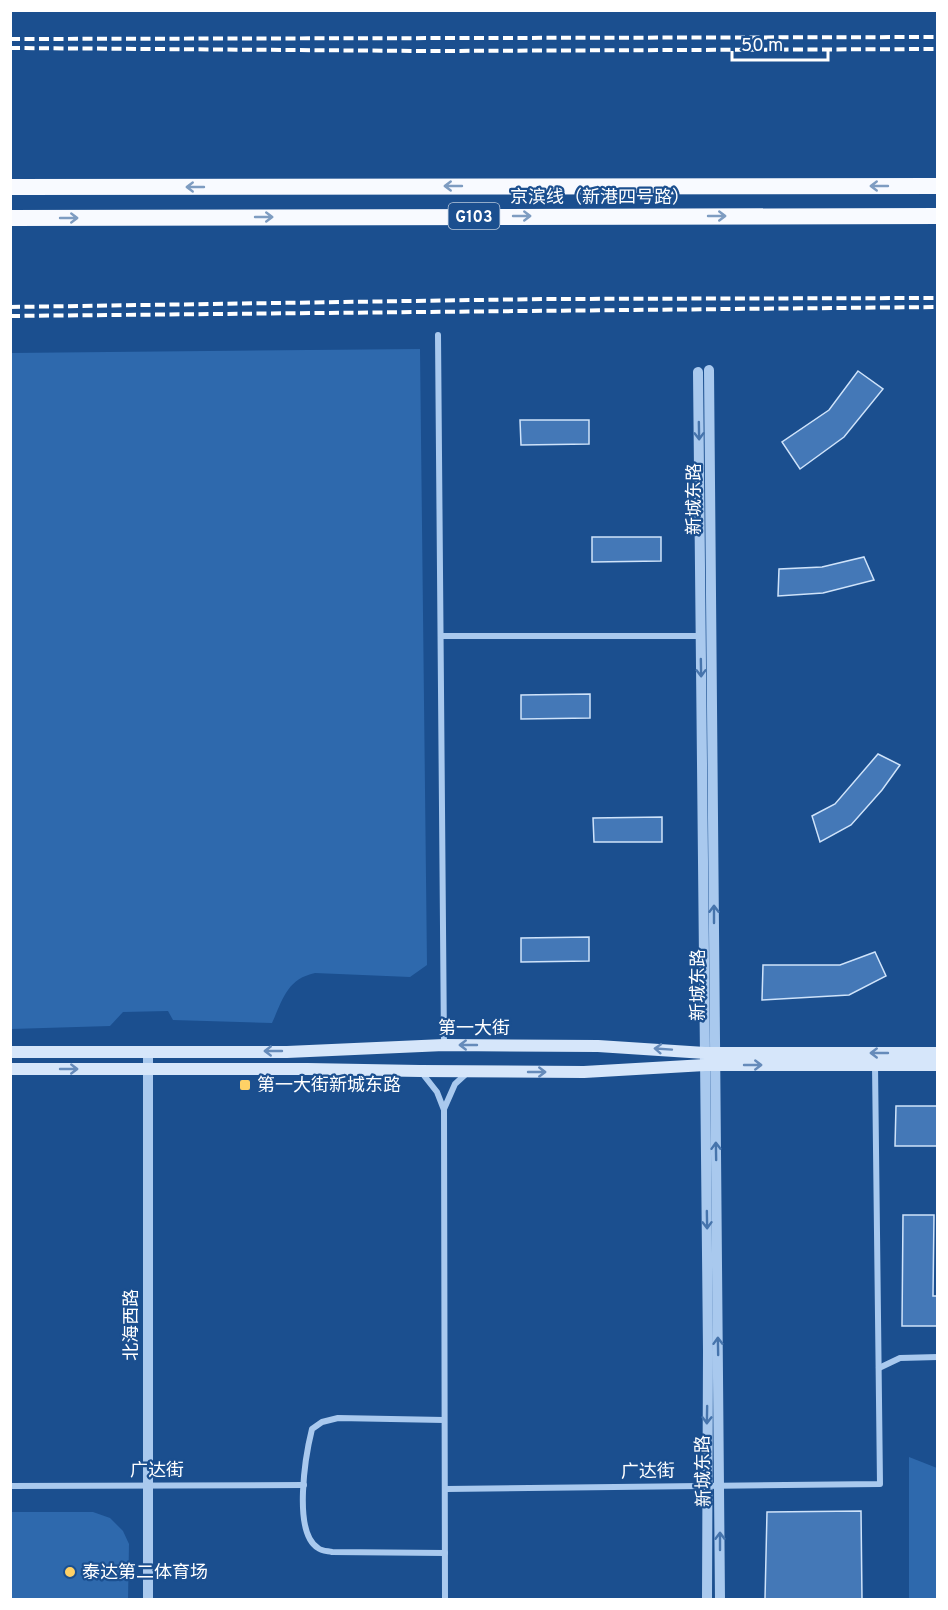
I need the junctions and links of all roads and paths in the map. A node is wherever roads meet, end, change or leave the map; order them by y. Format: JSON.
{"nodes":[{"id":1,"x":938,"y":186,"type":"edge"},
{"id":2,"x":10,"y":187,"type":"edge"},
{"id":3,"x":938,"y":216,"type":"edge"},
{"id":4,"x":10,"y":218,"type":"edge"},
{"id":5,"x":438,"y":335,"type":"dead end"},
{"id":6,"x":704,"y":371,"type":"dead end"},
{"id":7,"x":441,"y":636,"type":"junction"},
{"id":8,"x":706,"y":636,"type":"junction"},
{"id":9,"x":444,"y":1045,"type":"junction"},
{"id":10,"x":148,"y":1051,"type":"junction"},
{"id":11,"x":10,"y":1052,"type":"edge"},
{"id":12,"x":938,"y":1053,"type":"edge"},
{"id":13,"x":710,"y":1059,"type":"junction"},
{"id":14,"x":875,"y":1065,"type":"junction"},
{"id":15,"x":938,"y":1065,"type":"edge"},
{"id":16,"x":10,"y":1069,"type":"edge"},
{"id":17,"x":149,"y":1069,"type":"junction"},
{"id":18,"x":420,"y":1071,"type":"junction"},
{"id":19,"x":470,"y":1071,"type":"junction"},
{"id":20,"x":444,"y":1110,"type":"junction"},
{"id":21,"x":938,"y":1358,"type":"edge"},
{"id":22,"x":879,"y":1368,"type":"junction"},
{"id":23,"x":444,"y":1420,"type":"junction"},
{"id":24,"x":147,"y":1485,"type":"junction"},
{"id":25,"x":304,"y":1485,"type":"junction"},
{"id":26,"x":707,"y":1485,"type":"junction"},
{"id":27,"x":10,"y":1486,"type":"edge"},
{"id":28,"x":719,"y":1486,"type":"junction"},
{"id":29,"x":446,"y":1489,"type":"junction"},
{"id":30,"x":445,"y":1553,"type":"junction"},
{"id":31,"x":148,"y":1599,"type":"edge"},
{"id":32,"x":445,"y":1599,"type":"edge"},
{"id":33,"x":707,"y":1599,"type":"edge"},
{"id":34,"x":720,"y":1599,"type":"edge"}],
"edges":[{"from":1,"to":2,"type":"highway","name":"京滨线（新港四号路）","number":"G103","one_way":true},
{"from":4,"to":3,"type":"highway","name":"京滨线（新港四号路）","number":"G103","one_way":true},
{"from":5,"to":7,"type":"street"},
{"from":6,"to":8,"type":"street","name":"新城东路"},
{"from":7,"to":8,"type":"street"},
{"from":7,"to":9,"type":"street"},
{"from":8,"to":13,"type":"street","name":"新城东路"},
{"from":9,"to":10,"type":"main road","name":"第一大街","one_way":true},
{"from":13,"to":9,"type":"main road","name":"第一大街","one_way":true},
{"from":10,"to":11,"type":"main road","name":"第一大街"},
{"from":10,"to":17,"type":"street","name":"北海西路"},
{"from":12,"to":13,"type":"main road","name":"第一大街","one_way":true},
{"from":13,"to":14,"type":"main road","name":"第一大街","one_way":true},
{"from":19,"to":13,"type":"main road","name":"第一大街","one_way":true},
{"from":13,"to":26,"type":"street","name":"新城东路","one_way":true},
{"from":28,"to":13,"type":"street","name":"新城东路","one_way":true},
{"from":14,"to":15,"type":"main road","name":"第一大街"},
{"from":14,"to":22,"type":"street"},
{"from":16,"to":17,"type":"main road","name":"第一大街","one_way":true},
{"from":17,"to":18,"type":"main road","name":"第一大街"},
{"from":17,"to":24,"type":"street","name":"北海西路"},
{"from":18,"to":19,"type":"main road","name":"第一大街"},
{"from":18,"to":20,"type":"street"},
{"from":19,"to":20,"type":"street"},
{"from":20,"to":23,"type":"street"},
{"from":21,"to":22,"type":"street"},
{"from":22,"to":28,"type":"street","name":"广达街"},
{"from":23,"to":25,"type":"street"},
{"from":23,"to":29,"type":"street"},
{"from":24,"to":25,"type":"street","name":"广达街"},
{"from":24,"to":27,"type":"street","name":"广达街"},
{"from":24,"to":31,"type":"street","name":"北海西路"},
{"from":25,"to":30,"type":"street"},
{"from":26,"to":28,"type":"street","name":"广达街"},
{"from":26,"to":29,"type":"street","name":"广达街"},
{"from":26,"to":33,"type":"street","name":"新城东路"},
{"from":34,"to":28,"type":"street","name":"新城东路","one_way":true},
{"from":29,"to":30,"type":"street"},
{"from":30,"to":32,"type":"street"}]}
